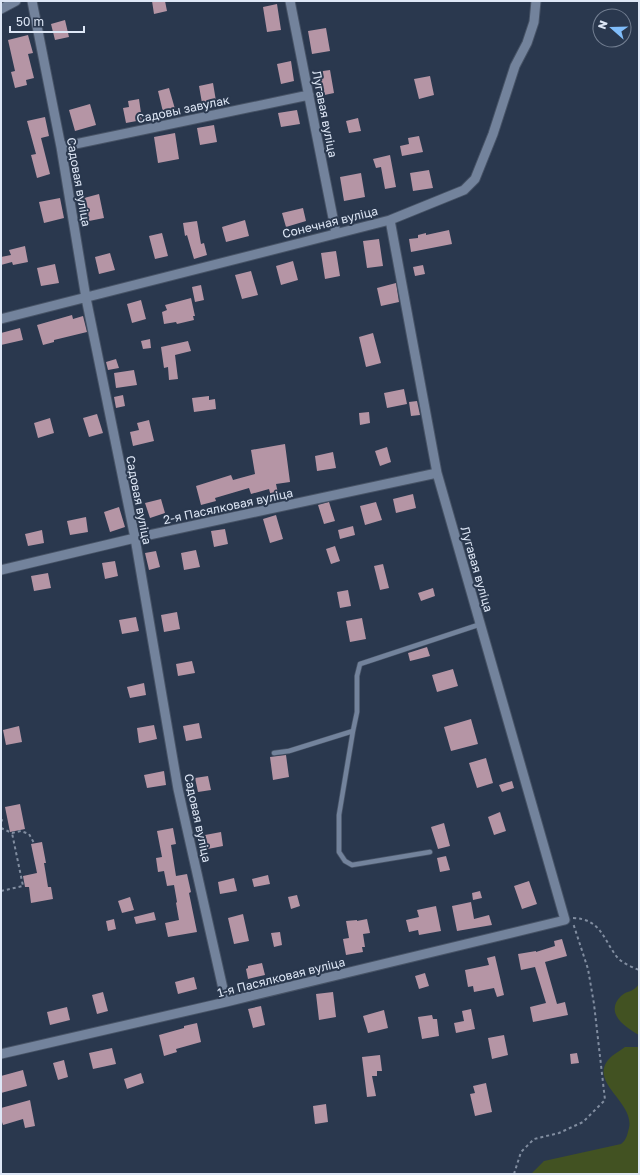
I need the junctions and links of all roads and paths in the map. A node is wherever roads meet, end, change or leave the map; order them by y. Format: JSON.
{"nodes":[{"id":1,"x":16,"y":1,"type":"edge"},
{"id":2,"x":32,"y":1,"type":"edge"},
{"id":3,"x":290,"y":1,"type":"edge"},
{"id":4,"x":536,"y":1,"type":"edge"},
{"id":5,"x":1,"y":9,"type":"edge"},
{"id":6,"x":309,"y":95,"type":"junction"},
{"id":7,"x":61,"y":147,"type":"junction"},
{"id":8,"x":390,"y":220,"type":"junction"},
{"id":9,"x":336,"y":233,"type":"junction"},
{"id":10,"x":86,"y":298,"type":"junction"},
{"id":11,"x":1,"y":319,"type":"edge"},
{"id":12,"x":437,"y":473,"type":"junction"},
{"id":13,"x":135,"y":538,"type":"junction"},
{"id":14,"x":1,"y":570,"type":"edge"},
{"id":15,"x":481,"y":624,"type":"junction"},
{"id":16,"x":353,"y":731,"type":"junction"},
{"id":17,"x":274,"y":753,"type":"dead end"},
{"id":18,"x":3,"y":818,"type":"dead end"},
{"id":19,"x":1,"y":822,"type":"edge"},
{"id":20,"x":1,"y":828,"type":"edge"},
{"id":21,"x":12,"y":833,"type":"junction"},
{"id":22,"x":34,"y":843,"type":"dead end"},
{"id":23,"x":430,"y":852,"type":"dead end"},
{"id":24,"x":1,"y":891,"type":"edge"},
{"id":25,"x":565,"y":920,"type":"joint"},
{"id":26,"x":639,"y":970,"type":"edge"},
{"id":27,"x":226,"y":1002,"type":"junction"},
{"id":28,"x":1,"y":1054,"type":"edge"},
{"id":29,"x":514,"y":1174,"type":"edge"}],
"edges":[{"from":1,"to":5,"type":"street"},
{"from":2,"to":7,"type":"street","name":"Садовая вуліца"},
{"from":3,"to":6,"type":"street","name":"Лугавая вуліца"},
{"from":4,"to":8,"type":"street","name":"Сонечная вуліца"},
{"from":6,"to":7,"type":"street","name":"Садовы завулак"},
{"from":6,"to":9,"type":"street","name":"Лугавая вуліца"},
{"from":7,"to":10,"type":"street","name":"Садовая вуліца"},
{"from":8,"to":9,"type":"street","name":"Сонечная вуліца"},
{"from":8,"to":12,"type":"street","name":"Лугавая вуліца"},
{"from":9,"to":10,"type":"street","name":"Сонечная вуліца"},
{"from":10,"to":11,"type":"street","name":"Сонечная вуліца"},
{"from":10,"to":13,"type":"street","name":"Садовая вуліца"},
{"from":12,"to":13,"type":"street","name":"2-я Пасялковая вуліца"},
{"from":12,"to":15,"type":"street","name":"Лугавая вуліца"},
{"from":13,"to":14,"type":"street","name":"2-я Пасялковая вуліца"},
{"from":13,"to":27,"type":"street","name":"Садовая вуліца"},
{"from":15,"to":16,"type":"lane"},
{"from":15,"to":25,"type":"street","name":"Лугавая вуліца"},
{"from":16,"to":17,"type":"lane"},
{"from":16,"to":23,"type":"lane"},
{"from":18,"to":19,"type":"path"},
{"from":20,"to":21,"type":"path"},
{"from":21,"to":22,"type":"path"},
{"from":21,"to":24,"type":"path"},
{"from":25,"to":27,"type":"street","name":"1-я Пасялковая вуліца"},
{"from":26,"to":29,"type":"path"},
{"from":27,"to":28,"type":"street","name":"1-я Пасялковая вуліца"}]}
